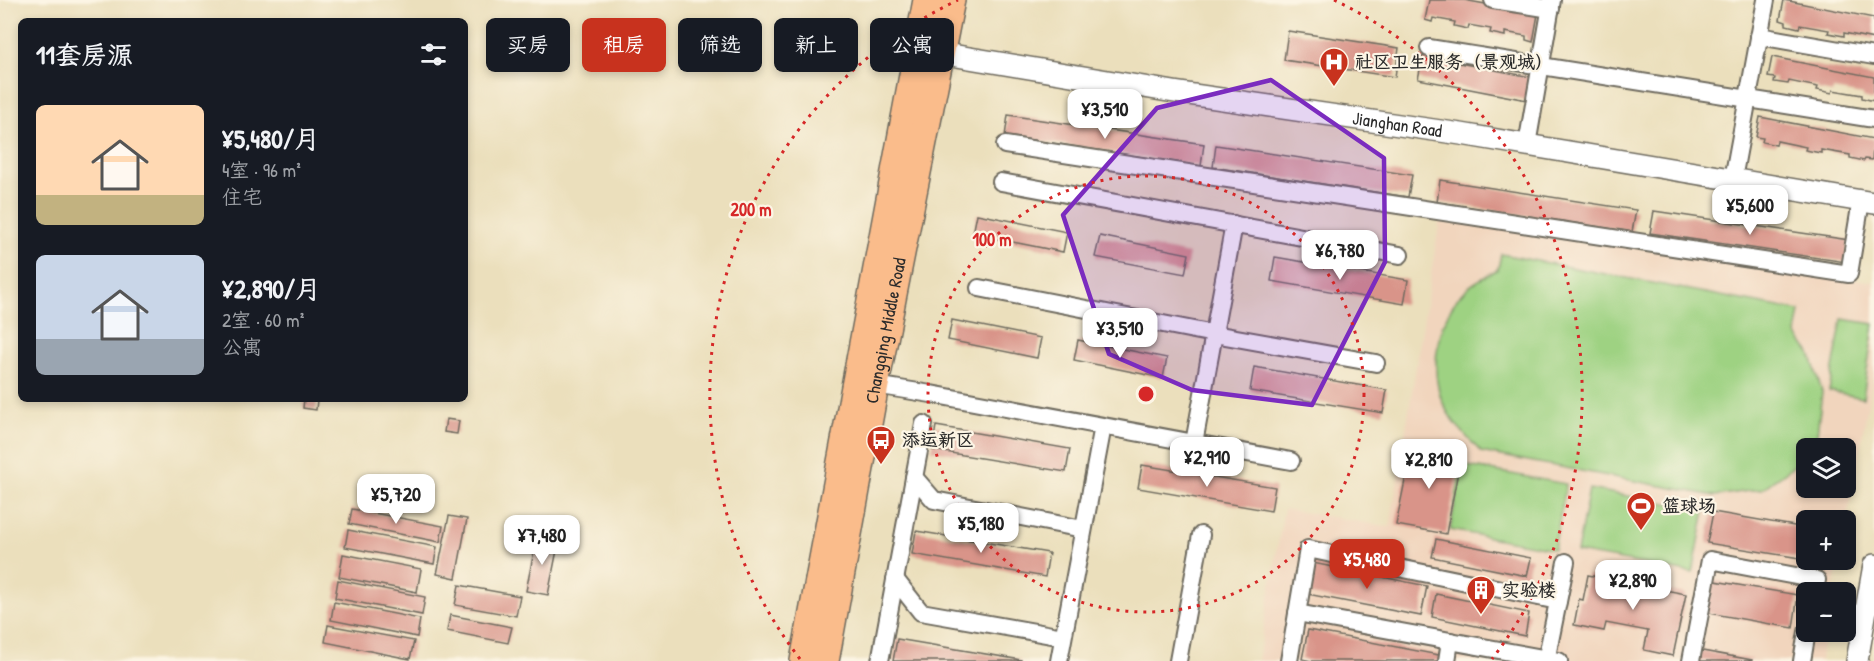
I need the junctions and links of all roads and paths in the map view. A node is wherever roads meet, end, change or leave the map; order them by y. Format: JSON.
{"nodes":[{"id":1,"x":927,"y":0,"type":"edge"},
{"id":2,"x":951,"y":0,"type":"edge"},
{"id":3,"x":1493,"y":0,"type":"edge"},
{"id":4,"x":1766,"y":0,"type":"edge"},
{"id":5,"x":1551,"y":5,"type":"edge"},
{"id":6,"x":928,"y":18,"type":"edge"},
{"id":7,"x":943,"y":18,"type":"edge"},
{"id":8,"x":1759,"y":36,"type":"junction"},
{"id":9,"x":1429,"y":48,"type":"dead end"},
{"id":10,"x":954,"y":56,"type":"edge"},
{"id":11,"x":1874,"y":56,"type":"edge"},
{"id":12,"x":1541,"y":66,"type":"junction"},
{"id":13,"x":925,"y":72,"type":"edge"},
{"id":14,"x":926,"y":72,"type":"edge"},
{"id":15,"x":1748,"y":99,"type":"junction"},
{"id":16,"x":1874,"y":119,"type":"edge"},
{"id":17,"x":1005,"y":145,"type":"dead end"},
{"id":18,"x":1527,"y":145,"type":"junction"},
{"id":19,"x":1733,"y":179,"type":"junction"},
{"id":20,"x":1001,"y":182,"type":"dead end"},
{"id":21,"x":1868,"y":202,"type":"edge"},
{"id":22,"x":1234,"y":224,"type":"junction"},
{"id":23,"x":1400,"y":255,"type":"dead end"},
{"id":24,"x":979,"y":288,"type":"dead end"},
{"id":25,"x":1214,"y":334,"type":"junction"},
{"id":26,"x":1376,"y":363,"type":"dead end"},
{"id":27,"x":875,"y":385,"type":"junction"},
{"id":28,"x":924,"y":424,"type":"dead end"},
{"id":29,"x":1103,"y":426,"type":"junction"},
{"id":30,"x":1194,"y":443,"type":"junction"},
{"id":31,"x":1291,"y":461,"type":"dead end"},
{"id":32,"x":914,"y":477,"type":"junction"},
{"id":33,"x":1083,"y":529,"type":"junction"},
{"id":34,"x":1201,"y":535,"type":"dead end"},
{"id":35,"x":1566,"y":562,"type":"dead end"},
{"id":36,"x":1874,"y":565,"type":"edge"},
{"id":37,"x":895,"y":579,"type":"junction"},
{"id":38,"x":1816,"y":582,"type":"edge"},
{"id":39,"x":1558,"y":602,"type":"junction"},
{"id":40,"x":1298,"y":613,"type":"junction"},
{"id":41,"x":1063,"y":637,"type":"junction"},
{"id":42,"x":1450,"y":641,"type":"junction"},
{"id":43,"x":1805,"y":642,"type":"edge"},
{"id":44,"x":1551,"y":660,"type":"edge"},
{"id":45,"x":804,"y":661,"type":"edge"},
{"id":46,"x":825,"y":661,"type":"edge"},
{"id":47,"x":880,"y":661,"type":"edge"},
{"id":48,"x":1059,"y":661,"type":"edge"},
{"id":49,"x":1178,"y":661,"type":"edge"},
{"id":50,"x":1289,"y":661,"type":"edge"},
{"id":51,"x":1447,"y":661,"type":"edge"},
{"id":52,"x":1691,"y":661,"type":"edge"},
{"id":53,"x":1802,"y":661,"type":"edge"},
{"id":54,"x":1857,"y":661,"type":"edge"}],
"edges":[{"from":1,"to":6,"type":"main road","name":"Changqing Middle Road"},
{"from":2,"to":7,"type":"main road","name":"Changqing Middle Road"},
{"from":3,"to":5,"type":"street"},
{"from":4,"to":8,"type":"street"},
{"from":5,"to":12,"type":"street"},
{"from":8,"to":11,"type":"street"},
{"from":8,"to":15,"type":"street"},
{"from":9,"to":12,"type":"street"},
{"from":10,"to":18,"type":"street","name":"Jianghan Road"},
{"from":12,"to":15,"type":"street"},
{"from":12,"to":18,"type":"street"},
{"from":13,"to":45,"type":"main road","name":"Changqing Middle Road"},
{"from":14,"to":27,"type":"main road","name":"Changqing Middle Road"},
{"from":15,"to":16,"type":"street"},
{"from":15,"to":19,"type":"street"},
{"from":17,"to":21,"type":"street"},
{"from":18,"to":19,"type":"street","name":"Jianghan Road"},
{"from":19,"to":21,"type":"street","name":"Jianghan Road"},
{"from":20,"to":22,"type":"street"},
{"from":22,"to":23,"type":"street"},
{"from":22,"to":25,"type":"street"},
{"from":24,"to":25,"type":"street"},
{"from":25,"to":26,"type":"street"},
{"from":25,"to":30,"type":"street"},
{"from":27,"to":29,"type":"street"},
{"from":27,"to":46,"type":"main road","name":"Changqing Middle Road"},
{"from":28,"to":32,"type":"street"},
{"from":29,"to":30,"type":"street"},
{"from":29,"to":33,"type":"street"},
{"from":30,"to":31,"type":"street"},
{"from":32,"to":33,"type":"street"},
{"from":32,"to":37,"type":"street"},
{"from":33,"to":41,"type":"street"},
{"from":34,"to":49,"type":"street"},
{"from":35,"to":39,"type":"street"},
{"from":36,"to":54,"type":"street"},
{"from":37,"to":41,"type":"street"},
{"from":37,"to":47,"type":"street"},
{"from":38,"to":52,"type":"street"},
{"from":39,"to":40,"type":"street"},
{"from":39,"to":44,"type":"street"},
{"from":40,"to":42,"type":"street"},
{"from":40,"to":50,"type":"street"},
{"from":41,"to":48,"type":"street"},
{"from":42,"to":44,"type":"street"},
{"from":42,"to":51,"type":"street"},
{"from":43,"to":53,"type":"street"}]}
